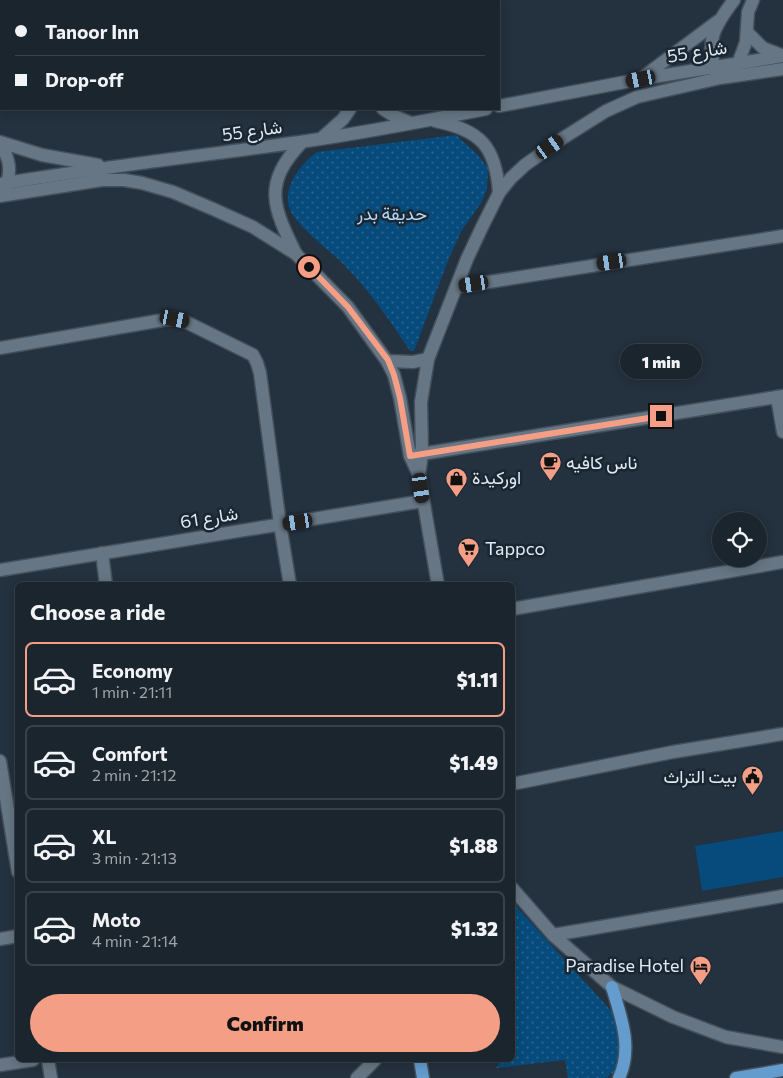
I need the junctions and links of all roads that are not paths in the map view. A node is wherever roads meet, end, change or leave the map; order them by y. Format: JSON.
{"nodes":[{"id":1,"x":734,"y":0,"type":"edge"},
{"id":2,"x":753,"y":0,"type":"edge"},
{"id":3,"x":718,"y":21,"type":"junction"},
{"id":4,"x":747,"y":32,"type":"junction"},
{"id":5,"x":783,"y":56,"type":"edge"},
{"id":6,"x":739,"y":63,"type":"junction"},
{"id":7,"x":783,"y":69,"type":"edge"},
{"id":8,"x":717,"y":72,"type":"junction"},
{"id":9,"x":734,"y":76,"type":"junction"},
{"id":10,"x":641,"y":79,"type":"junction"},
{"id":11,"x":500,"y":106,"type":"edge"},
{"id":12,"x":349,"y":110,"type":"edge"},
{"id":13,"x":385,"y":110,"type":"edge"},
{"id":14,"x":481,"y":110,"type":"edge"},
{"id":15,"x":429,"y":120,"type":"junction"},
{"id":16,"x":411,"y":123,"type":"junction"},
{"id":17,"x":320,"y":139,"type":"junction"},
{"id":18,"x":0,"y":142,"type":"edge"},
{"id":19,"x":302,"y":142,"type":"junction"},
{"id":20,"x":0,"y":146,"type":"edge"},
{"id":21,"x":112,"y":173,"type":"junction"},
{"id":22,"x":2,"y":190,"type":"edge"},
{"id":23,"x":499,"y":193,"type":"junction"},
{"id":24,"x":783,"y":236,"type":"edge"},
{"id":25,"x":296,"y":254,"type":"junction"},
{"id":26,"x":456,"y":286,"type":"junction"},
{"id":27,"x":0,"y":348,"type":"edge"},
{"id":28,"x":428,"y":359,"type":"junction"},
{"id":29,"x":388,"y":360,"type":"junction"},
{"id":30,"x":780,"y":397,"type":"edge"},
{"id":31,"x":783,"y":432,"type":"edge"},
{"id":32,"x":416,"y":455,"type":"junction"},
{"id":33,"x":423,"y":501,"type":"junction"},
{"id":34,"x":280,"y":524,"type":"junction"},
{"id":35,"x":102,"y":554,"type":"junction"},
{"id":36,"x":783,"y":562,"type":"edge"},
{"id":37,"x":0,"y":570,"type":"edge"},
{"id":38,"x":106,"y":582,"type":"edge"},
{"id":39,"x":290,"y":582,"type":"edge"},
{"id":40,"x":437,"y":582,"type":"edge"},
{"id":41,"x":515,"y":608,"type":"edge"},
{"id":42,"x":783,"y":734,"type":"edge"},
{"id":43,"x":0,"y":761,"type":"edge"},
{"id":44,"x":515,"y":783,"type":"edge"},
{"id":45,"x":9,"y":813,"type":"edge"},
{"id":46,"x":15,"y":852,"type":"edge"},
{"id":47,"x":515,"y":891,"type":"edge"},
{"id":48,"x":783,"y":896,"type":"edge"},
{"id":49,"x":553,"y":935,"type":"junction"},
{"id":50,"x":15,"y":936,"type":"edge"},
{"id":51,"x":0,"y":939,"type":"edge"},
{"id":52,"x":612,"y":987,"type":"junction"},
{"id":53,"x":783,"y":1047,"type":"edge"},
{"id":54,"x":20,"y":1062,"type":"edge"},
{"id":55,"x":48,"y":1062,"type":"edge"},
{"id":56,"x":373,"y":1062,"type":"edge"},
{"id":57,"x":420,"y":1062,"type":"edge"},
{"id":58,"x":0,"y":1065,"type":"edge"},
{"id":59,"x":783,"y":1070,"type":"edge"},
{"id":60,"x":50,"y":1078,"type":"edge"},
{"id":61,"x":356,"y":1078,"type":"edge"},
{"id":62,"x":423,"y":1078,"type":"edge"},
{"id":63,"x":619,"y":1078,"type":"edge"},
{"id":64,"x":736,"y":1078,"type":"edge"}],
"edges":[{"from":1,"to":3,"type":"street"},
{"from":2,"to":4,"type":"street"},
{"from":3,"to":8,"type":"street"},
{"from":3,"to":10,"type":"street"},
{"from":4,"to":5,"type":"street"},
{"from":4,"to":6,"type":"street"},
{"from":5,"to":6,"type":"street","name":"شارع 55"},
{"from":6,"to":8,"type":"street","name":"شارع 55"},
{"from":6,"to":9,"type":"street"},
{"from":7,"to":9,"type":"street"},
{"from":8,"to":9,"type":"street"},
{"from":8,"to":10,"type":"street","name":"شارع 55"},
{"from":8,"to":23,"type":"street"},
{"from":10,"to":11,"type":"street","name":"شارع 55"},
{"from":12,"to":17,"type":"street"},
{"from":13,"to":16,"type":"street"},
{"from":14,"to":15,"type":"street","name":"شارع 55"},
{"from":15,"to":16,"type":"street","name":"شارع 55"},
{"from":15,"to":23,"type":"street"},
{"from":16,"to":17,"type":"street","name":"شارع 55"},
{"from":17,"to":19,"type":"street","name":"شارع 55"},
{"from":18,"to":21,"type":"street"},
{"from":19,"to":21,"type":"street","name":"شارع 55"},
{"from":19,"to":25,"type":"street"},
{"from":20,"to":22,"type":"street"},
{"from":21,"to":22,"type":"street","name":"شارع 55"},
{"from":21,"to":25,"type":"street"},
{"from":23,"to":26,"type":"street"},
{"from":24,"to":26,"type":"street"},
{"from":25,"to":29,"type":"street"},
{"from":26,"to":28,"type":"street"},
{"from":27,"to":34,"type":"street"},
{"from":28,"to":29,"type":"street"},
{"from":28,"to":32,"type":"street"},
{"from":29,"to":32,"type":"street"},
{"from":30,"to":31,"type":"street"},
{"from":30,"to":32,"type":"street"},
{"from":32,"to":33,"type":"street"},
{"from":33,"to":34,"type":"street","name":"شارع 61"},
{"from":33,"to":40,"type":"street"},
{"from":34,"to":35,"type":"street","name":"شارع 61"},
{"from":34,"to":39,"type":"street"},
{"from":35,"to":37,"type":"street","name":"شارع 61"},
{"from":35,"to":38,"type":"street"},
{"from":36,"to":41,"type":"street"},
{"from":42,"to":44,"type":"street"},
{"from":43,"to":45,"type":"street"},
{"from":45,"to":46,"type":"street"},
{"from":47,"to":49,"type":"street"},
{"from":48,"to":49,"type":"street"},
{"from":49,"to":52,"type":"street"},
{"from":50,"to":51,"type":"street"},
{"from":52,"to":53,"type":"street"},
{"from":52,"to":63,"type":"main road"},
{"from":54,"to":58,"type":"street"},
{"from":55,"to":60,"type":"street"},
{"from":56,"to":61,"type":"street"},
{"from":57,"to":62,"type":"main road"},
{"from":59,"to":64,"type":"main road"}]}
